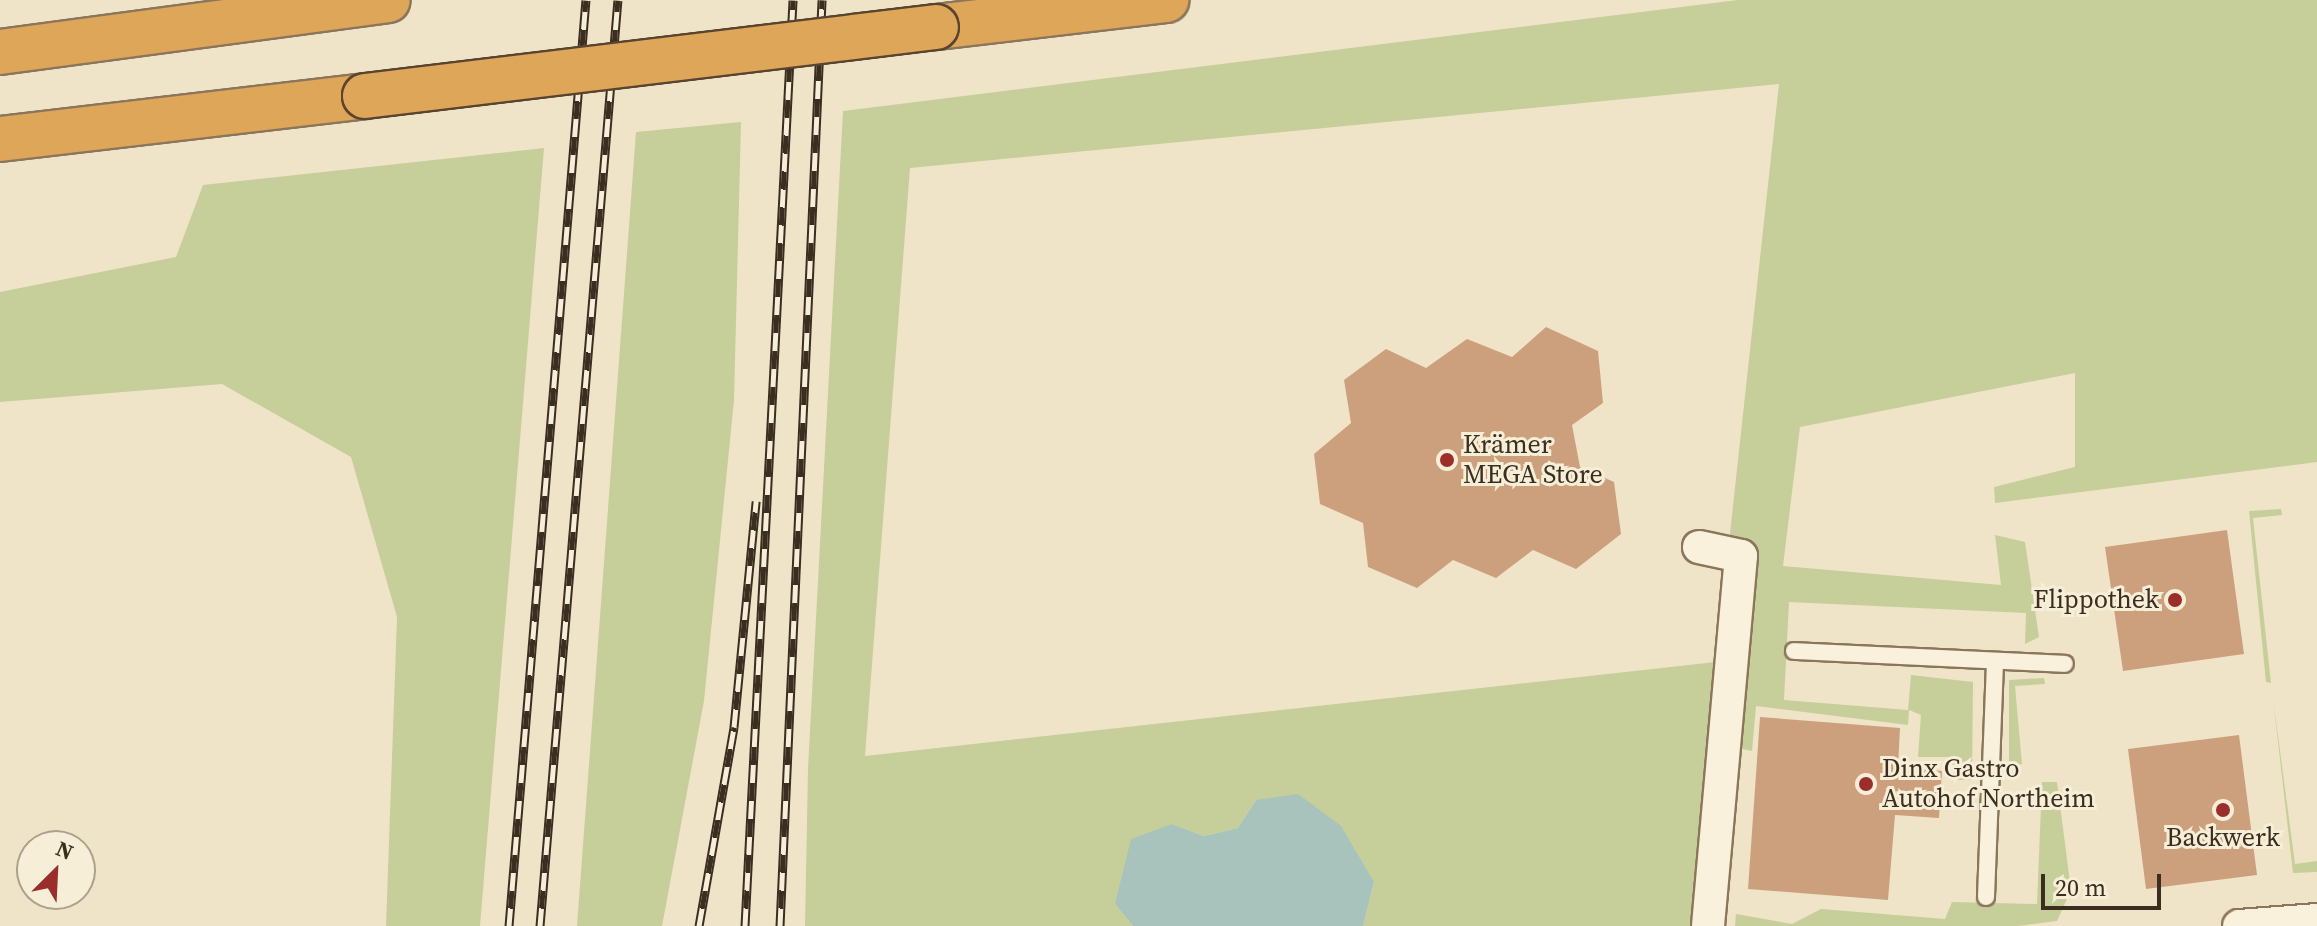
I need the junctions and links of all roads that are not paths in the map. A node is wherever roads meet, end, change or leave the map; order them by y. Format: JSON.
{"nodes":[{"id":1,"x":1166,"y":0,"type":"edge"},
{"id":2,"x":377,"y":1,"type":"edge"},
{"id":3,"x":0,"y":52,"type":"edge"},
{"id":4,"x":0,"y":139,"type":"edge"},
{"id":5,"x":1699,"y":547,"type":"dead end"},
{"id":6,"x":1794,"y":651,"type":"dead end"},
{"id":7,"x":1995,"y":663,"type":"junction"},
{"id":8,"x":2065,"y":664,"type":"dead end"},
{"id":9,"x":1986,"y":897,"type":"dead end"},
{"id":10,"x":2317,"y":920,"type":"edge"},
{"id":11,"x":1708,"y":926,"type":"edge"},
{"id":12,"x":2239,"y":926,"type":"edge"}],
"edges":[{"from":1,"to":4,"type":"highway","bridge":true},
{"from":2,"to":3,"type":"highway"},
{"from":5,"to":11,"type":"street"},
{"from":6,"to":7,"type":"lane"},
{"from":7,"to":8,"type":"lane"},
{"from":7,"to":9,"type":"lane"},
{"from":10,"to":12,"type":"street"}]}
